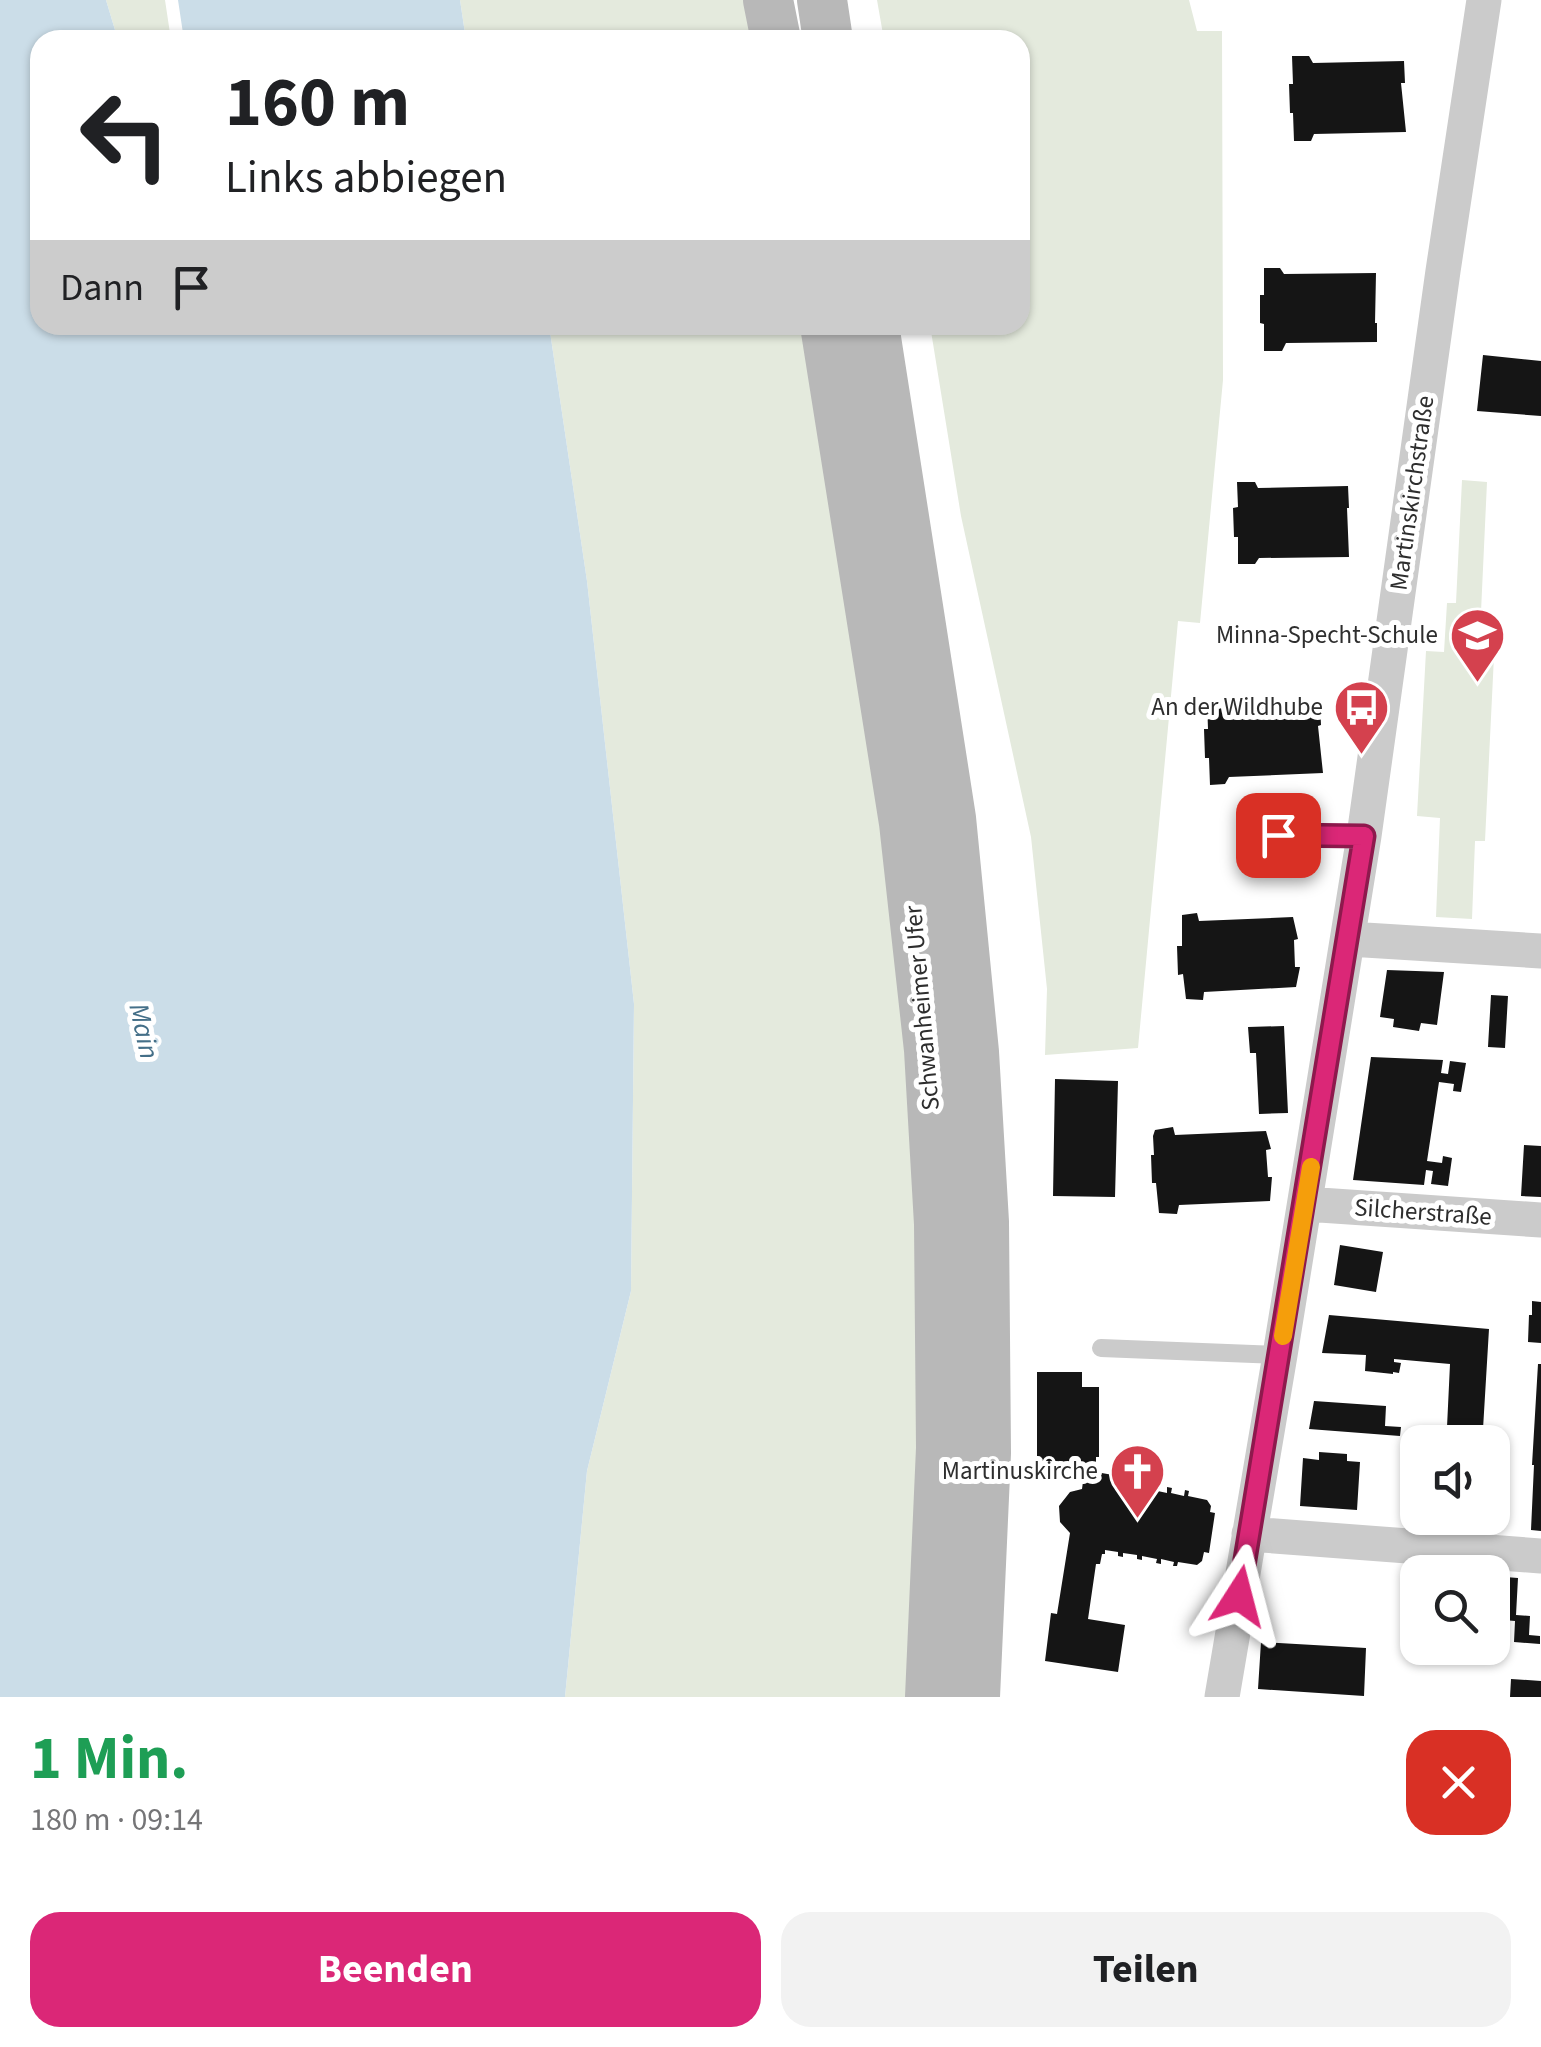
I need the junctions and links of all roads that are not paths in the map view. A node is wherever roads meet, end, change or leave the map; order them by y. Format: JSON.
{"nodes":[{"id":1,"x":768,"y":0,"type":"edge"},
{"id":2,"x":822,"y":0,"type":"edge"},
{"id":3,"x":1484,"y":0,"type":"edge"},
{"id":4,"x":774,"y":30,"type":"edge"},
{"id":5,"x":826,"y":30,"type":"edge"},
{"id":6,"x":827,"y":335,"type":"edge"},
{"id":7,"x":876,"y":335,"type":"edge"},
{"id":8,"x":1278,"y":835,"type":"dead end"},
{"id":9,"x":1364,"y":836,"type":"junction"},
{"id":10,"x":1348,"y":939,"type":"junction"},
{"id":11,"x":1541,"y":951,"type":"edge"},
{"id":12,"x":1304,"y":1204,"type":"junction"},
{"id":13,"x":1541,"y":1220,"type":"edge"},
{"id":14,"x":1101,"y":1348,"type":"dead end"},
{"id":15,"x":1280,"y":1355,"type":"junction"},
{"id":16,"x":1249,"y":1534,"type":"junction"},
{"id":17,"x":1541,"y":1556,"type":"edge"},
{"id":18,"x":930,"y":1697,"type":"edge"},
{"id":19,"x":975,"y":1697,"type":"edge"},
{"id":20,"x":1222,"y":1697,"type":"edge"}],
"edges":[{"from":1,"to":4,"type":"main road"},
{"from":2,"to":5,"type":"main road"},
{"from":3,"to":9,"type":"street","name":"Martinskirchstraße"},
{"from":6,"to":18,"type":"main road","name":"Schwanheimer Ufer"},
{"from":7,"to":19,"type":"main road","name":"Schwanheimer Ufer"},
{"from":8,"to":9,"type":"lane"},
{"from":9,"to":10,"type":"street","name":"Martinskirchstraße"},
{"from":10,"to":11,"type":"street"},
{"from":10,"to":12,"type":"street","name":"Martinskirchstraße"},
{"from":12,"to":13,"type":"street","name":"Silcherstraße"},
{"from":12,"to":15,"type":"street","name":"Martinskirchstraße"},
{"from":14,"to":15,"type":"lane"},
{"from":15,"to":16,"type":"street","name":"Martinskirchstraße"},
{"from":16,"to":17,"type":"street"},
{"from":16,"to":20,"type":"street","name":"Martinskirchstraße"}]}
